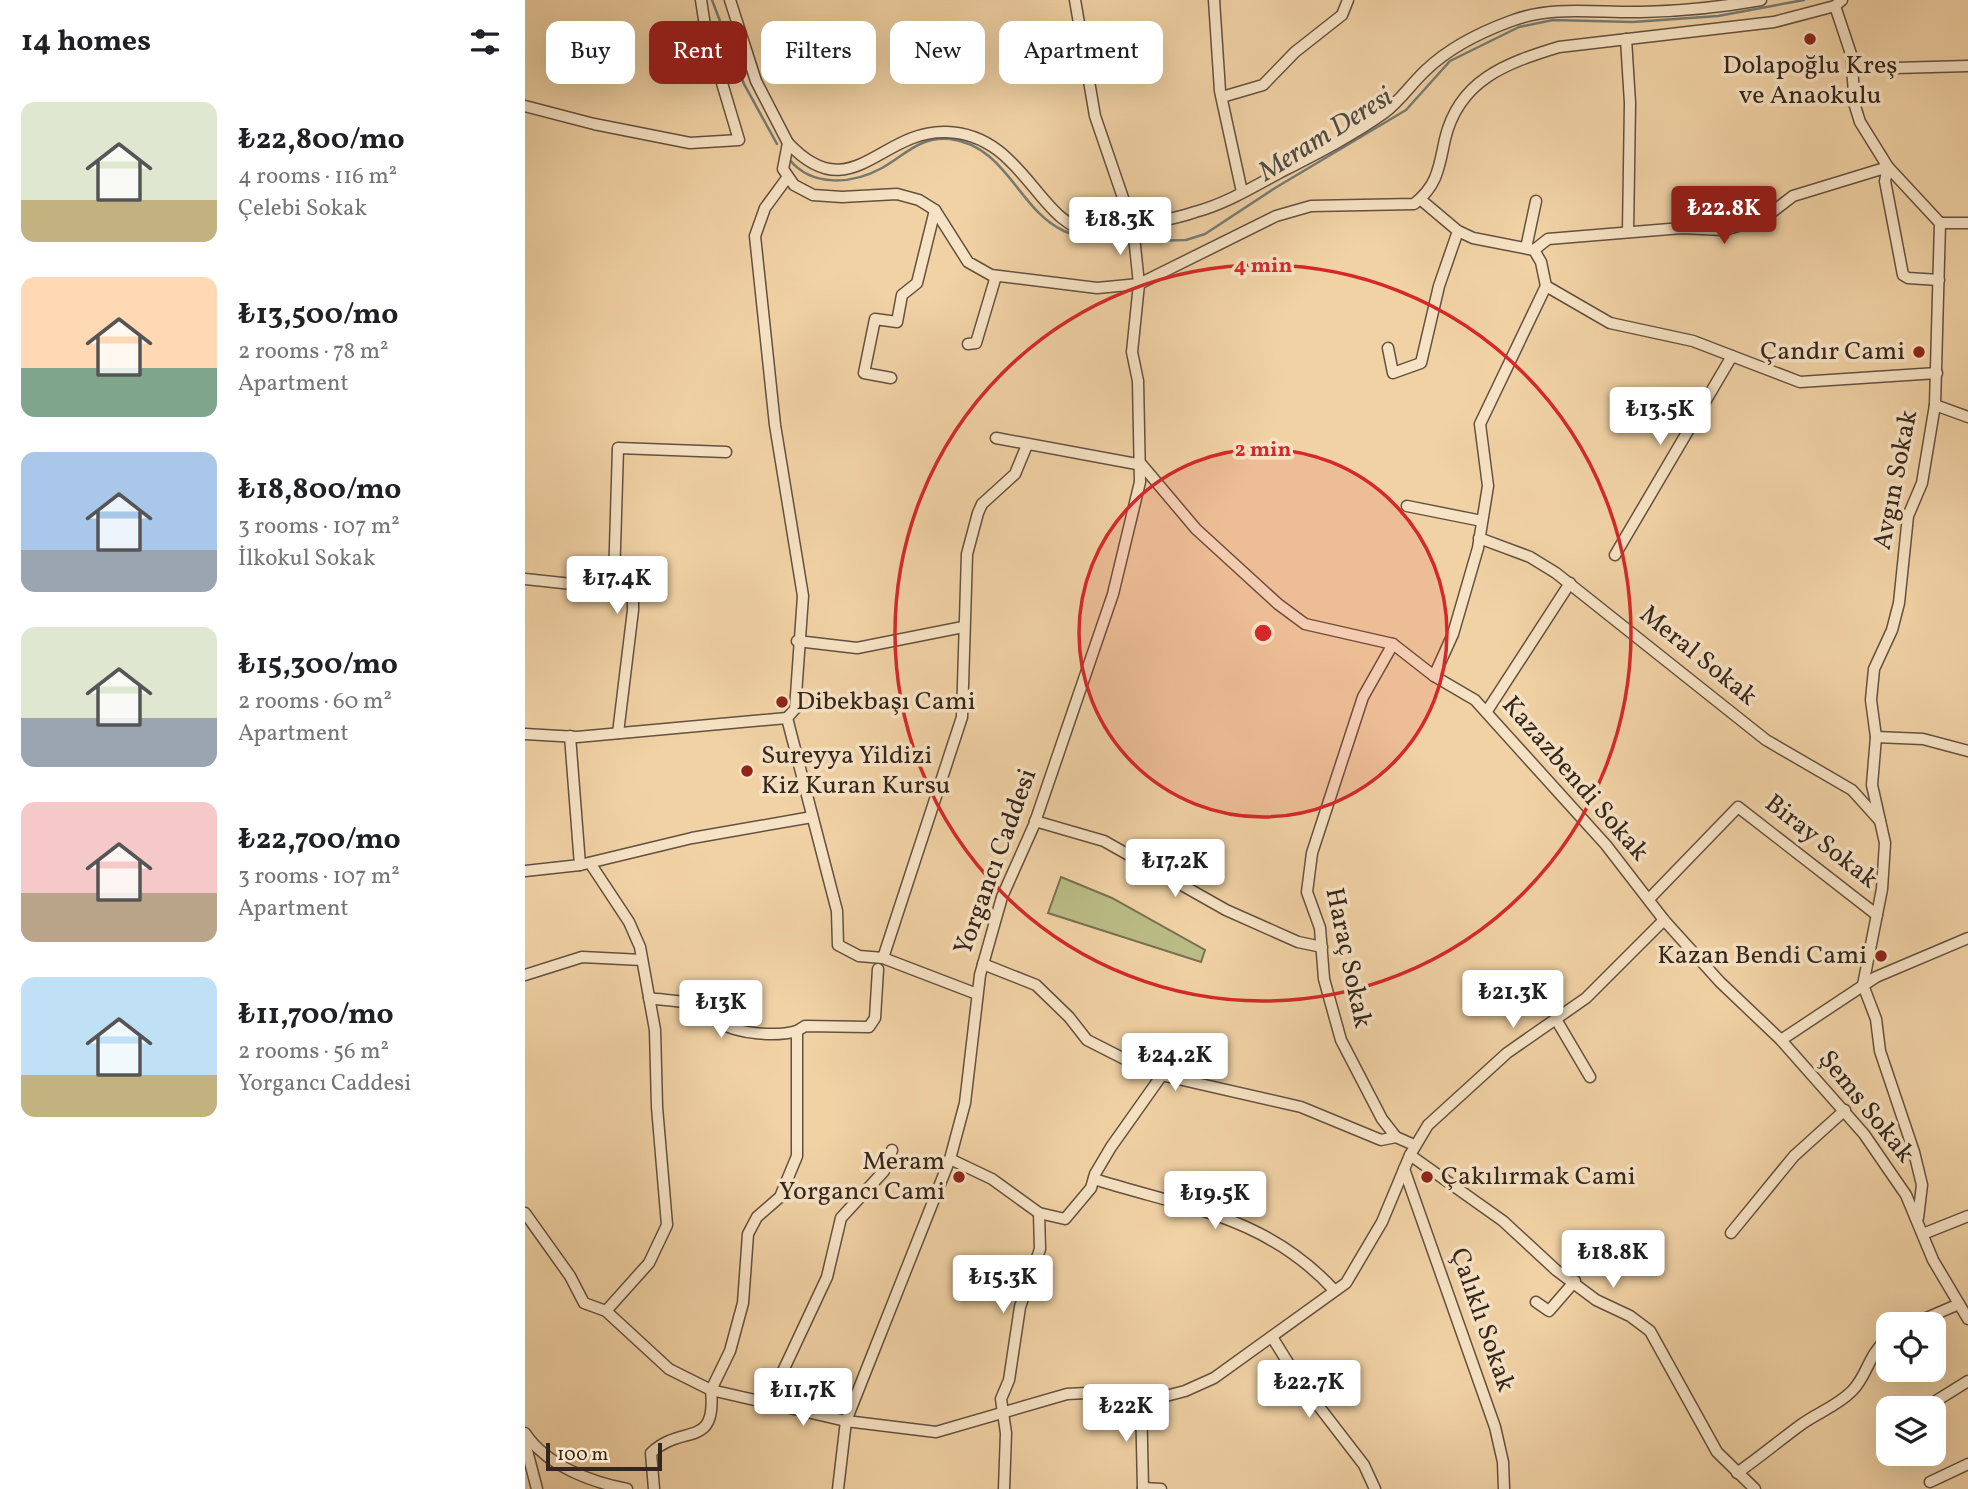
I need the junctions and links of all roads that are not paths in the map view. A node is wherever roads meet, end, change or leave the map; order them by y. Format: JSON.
{"nodes":[{"id":1,"x":701,"y":0,"type":"edge"},
{"id":2,"x":730,"y":0,"type":"edge"},
{"id":3,"x":1075,"y":0,"type":"edge"},
{"id":4,"x":1214,"y":0,"type":"edge"},
{"id":5,"x":1348,"y":0,"type":"edge"},
{"id":6,"x":1761,"y":0,"type":"edge"},
{"id":7,"x":1839,"y":3,"type":"edge"},
{"id":8,"x":1575,"y":6,"type":"edge"},
{"id":9,"x":1626,"y":39,"type":"junction"},
{"id":10,"x":1968,"y":66,"type":"edge"},
{"id":11,"x":1895,"y":68,"type":"dead end"},
{"id":12,"x":1222,"y":97,"type":"junction"},
{"id":13,"x":525,"y":106,"type":"edge"},
{"id":14,"x":788,"y":144,"type":"junction"},
{"id":15,"x":1888,"y":167,"type":"junction"},
{"id":16,"x":787,"y":178,"type":"junction"},
{"id":17,"x":1243,"y":192,"type":"junction"},
{"id":18,"x":1420,"y":200,"type":"junction"},
{"id":19,"x":1536,"y":201,"type":"dead end"},
{"id":20,"x":935,"y":210,"type":"junction"},
{"id":21,"x":1968,"y":222,"type":"edge"},
{"id":22,"x":1940,"y":223,"type":"junction"},
{"id":23,"x":1133,"y":227,"type":"junction"},
{"id":24,"x":1458,"y":231,"type":"junction"},
{"id":25,"x":1628,"y":232,"type":"junction"},
{"id":26,"x":1530,"y":249,"type":"junction"},
{"id":27,"x":996,"y":276,"type":"junction"},
{"id":28,"x":1938,"y":279,"type":"junction"},
{"id":29,"x":1139,"y":284,"type":"junction"},
{"id":30,"x":1546,"y":286,"type":"junction"},
{"id":31,"x":968,"y":345,"type":"dead end"},
{"id":32,"x":1388,"y":348,"type":"dead end"},
{"id":33,"x":1732,"y":356,"type":"junction"},
{"id":34,"x":1937,"y":373,"type":"junction"},
{"id":35,"x":891,"y":378,"type":"dead end"},
{"id":36,"x":1935,"y":405,"type":"junction"},
{"id":37,"x":1968,"y":417,"type":"edge"},
{"id":38,"x":996,"y":438,"type":"dead end"},
{"id":39,"x":1027,"y":445,"type":"junction"},
{"id":40,"x":726,"y":452,"type":"dead end"},
{"id":41,"x":1142,"y":465,"type":"junction"},
{"id":42,"x":1407,"y":506,"type":"dead end"},
{"id":43,"x":1482,"y":521,"type":"junction"},
{"id":44,"x":1479,"y":538,"type":"junction"},
{"id":45,"x":1615,"y":555,"type":"dead end"},
{"id":46,"x":525,"y":579,"type":"edge"},
{"id":47,"x":614,"y":580,"type":"junction"},
{"id":48,"x":1570,"y":583,"type":"junction"},
{"id":49,"x":963,"y":627,"type":"junction"},
{"id":50,"x":797,"y":641,"type":"junction"},
{"id":51,"x":1394,"y":644,"type":"junction"},
{"id":52,"x":1434,"y":676,"type":"junction"},
{"id":53,"x":1487,"y":711,"type":"junction"},
{"id":54,"x":787,"y":718,"type":"junction"},
{"id":55,"x":618,"y":733,"type":"junction"},
{"id":56,"x":525,"y":734,"type":"edge"},
{"id":57,"x":570,"y":736,"type":"junction"},
{"id":58,"x":1876,"y":737,"type":"junction"},
{"id":59,"x":1968,"y":750,"type":"edge"},
{"id":60,"x":812,"y":817,"type":"junction"},
{"id":61,"x":1035,"y":821,"type":"junction"},
{"id":62,"x":1880,"y":822,"type":"junction"},
{"id":63,"x":585,"y":864,"type":"junction"},
{"id":64,"x":525,"y":871,"type":"edge"},
{"id":65,"x":1649,"y":899,"type":"junction"},
{"id":66,"x":1877,"y":915,"type":"junction"},
{"id":67,"x":1664,"y":920,"type":"junction"},
{"id":68,"x":1968,"y":938,"type":"edge"},
{"id":69,"x":1322,"y":947,"type":"junction"},
{"id":70,"x":642,"y":960,"type":"junction"},
{"id":71,"x":880,"y":964,"type":"junction"},
{"id":72,"x":983,"y":964,"type":"junction"},
{"id":73,"x":525,"y":975,"type":"edge"},
{"id":74,"x":1863,"y":985,"type":"junction"},
{"id":75,"x":977,"y":994,"type":"junction"},
{"id":76,"x":649,"y":998,"type":"junction"},
{"id":77,"x":1557,"y":1021,"type":"junction"},
{"id":78,"x":797,"y":1031,"type":"junction"},
{"id":79,"x":1781,"y":1040,"type":"junction"},
{"id":80,"x":1163,"y":1075,"type":"junction"},
{"id":81,"x":1590,"y":1077,"type":"dead end"},
{"id":82,"x":1845,"y":1111,"type":"junction"},
{"id":83,"x":1396,"y":1137,"type":"junction"},
{"id":84,"x":892,"y":1150,"type":"dead end"},
{"id":85,"x":1412,"y":1150,"type":"junction"},
{"id":86,"x":950,"y":1159,"type":"junction"},
{"id":87,"x":1404,"y":1169,"type":"junction"},
{"id":88,"x":1094,"y":1179,"type":"junction"},
{"id":89,"x":525,"y":1213,"type":"edge"},
{"id":90,"x":1039,"y":1213,"type":"junction"},
{"id":91,"x":1968,"y":1216,"type":"edge"},
{"id":92,"x":1918,"y":1221,"type":"junction"},
{"id":93,"x":1731,"y":1233,"type":"dead end"},
{"id":94,"x":1923,"y":1234,"type":"junction"},
{"id":95,"x":1575,"y":1281,"type":"junction"},
{"id":96,"x":1334,"y":1290,"type":"junction"},
{"id":97,"x":1535,"y":1302,"type":"dead end"},
{"id":98,"x":1959,"y":1304,"type":"junction"},
{"id":99,"x":606,"y":1311,"type":"junction"},
{"id":100,"x":1940,"y":1312,"type":"edge"},
{"id":101,"x":1968,"y":1319,"type":"edge"},
{"id":102,"x":1272,"y":1337,"type":"junction"},
{"id":103,"x":1876,"y":1348,"type":"edge"},
{"id":104,"x":1968,"y":1381,"type":"edge"},
{"id":105,"x":711,"y":1390,"type":"junction"},
{"id":106,"x":1944,"y":1396,"type":"edge"},
{"id":107,"x":1141,"y":1398,"type":"junction"},
{"id":108,"x":768,"y":1403,"type":"junction"},
{"id":109,"x":1004,"y":1414,"type":"junction"},
{"id":110,"x":846,"y":1421,"type":"junction"},
{"id":111,"x":525,"y":1433,"type":"edge"},
{"id":112,"x":525,"y":1443,"type":"edge"},
{"id":113,"x":1968,"y":1464,"type":"edge"},
{"id":114,"x":1737,"y":1472,"type":"junction"},
{"id":115,"x":1930,"y":1482,"type":"dead end"},
{"id":116,"x":532,"y":1484,"type":"edge"},
{"id":117,"x":627,"y":1489,"type":"edge"},
{"id":118,"x":653,"y":1489,"type":"edge"},
{"id":119,"x":838,"y":1489,"type":"edge"},
{"id":120,"x":1004,"y":1489,"type":"edge"},
{"id":121,"x":1143,"y":1489,"type":"edge"},
{"id":122,"x":1161,"y":1489,"type":"edge"},
{"id":123,"x":1375,"y":1489,"type":"edge"},
{"id":124,"x":1504,"y":1489,"type":"edge"},
{"id":125,"x":1755,"y":1489,"type":"edge"}],
"edges":[{"from":1,"to":13,"type":"street"},
{"from":2,"to":14,"type":"street"},
{"from":3,"to":23,"type":"street","name":"Yorgancı Caddesi"},
{"from":4,"to":12,"type":"street"},
{"from":5,"to":12,"type":"street"},
{"from":6,"to":8,"type":"street"},
{"from":7,"to":9,"type":"street"},
{"from":7,"to":15,"type":"street"},
{"from":8,"to":17,"type":"street"},
{"from":9,"to":18,"type":"street"},
{"from":9,"to":25,"type":"street"},
{"from":10,"to":11,"type":"street"},
{"from":12,"to":17,"type":"street"},
{"from":14,"to":16,"type":"street"},
{"from":14,"to":23,"type":"street"},
{"from":15,"to":22,"type":"street"},
{"from":15,"to":25,"type":"street"},
{"from":15,"to":28,"type":"street"},
{"from":16,"to":20,"type":"street"},
{"from":16,"to":50,"type":"street"},
{"from":17,"to":23,"type":"street"},
{"from":18,"to":24,"type":"street"},
{"from":18,"to":29,"type":"street"},
{"from":19,"to":26,"type":"street"},
{"from":20,"to":27,"type":"street"},
{"from":20,"to":35,"type":"street"},
{"from":21,"to":22,"type":"street"},
{"from":22,"to":28,"type":"street","name":"Avgın Sokak"},
{"from":23,"to":29,"type":"street","name":"Yorgancı Caddesi"},
{"from":24,"to":26,"type":"street"},
{"from":24,"to":32,"type":"street"},
{"from":25,"to":26,"type":"street"},
{"from":26,"to":30,"type":"street"},
{"from":27,"to":29,"type":"street"},
{"from":27,"to":31,"type":"street"},
{"from":28,"to":34,"type":"street","name":"Avgın Sokak"},
{"from":29,"to":41,"type":"street","name":"Yorgancı Caddesi"},
{"from":30,"to":33,"type":"street"},
{"from":30,"to":43,"type":"street"},
{"from":33,"to":34,"type":"street"},
{"from":33,"to":45,"type":"street"},
{"from":34,"to":36,"type":"street","name":"Avgın Sokak"},
{"from":36,"to":37,"type":"street"},
{"from":36,"to":58,"type":"street","name":"Avgın Sokak"},
{"from":38,"to":39,"type":"street"},
{"from":39,"to":41,"type":"street"},
{"from":39,"to":49,"type":"street"},
{"from":40,"to":47,"type":"street"},
{"from":41,"to":51,"type":"street","name":"Kazazbendi Sokak"},
{"from":41,"to":61,"type":"street","name":"Yorgancı Caddesi"},
{"from":42,"to":43,"type":"street"},
{"from":43,"to":44,"type":"street"},
{"from":44,"to":48,"type":"street","name":"Meral Sokak"},
{"from":44,"to":52,"type":"street"},
{"from":46,"to":47,"type":"street"},
{"from":47,"to":55,"type":"street"},
{"from":48,"to":53,"type":"street"},
{"from":48,"to":62,"type":"street","name":"Meral Sokak"},
{"from":49,"to":50,"type":"street"},
{"from":49,"to":71,"type":"street"},
{"from":50,"to":54,"type":"street"},
{"from":51,"to":52,"type":"street","name":"Kazazbendi Sokak"},
{"from":51,"to":69,"type":"street","name":"Haraç Sokak"},
{"from":52,"to":53,"type":"street","name":"Kazazbendi Sokak"},
{"from":53,"to":65,"type":"street","name":"Kazazbendi Sokak"},
{"from":54,"to":55,"type":"street"},
{"from":54,"to":60,"type":"street"},
{"from":55,"to":57,"type":"street"},
{"from":56,"to":57,"type":"street"},
{"from":57,"to":63,"type":"street"},
{"from":58,"to":59,"type":"street"},
{"from":58,"to":62,"type":"street","name":"Avgın Sokak"},
{"from":60,"to":63,"type":"street"},
{"from":60,"to":71,"type":"street"},
{"from":61,"to":69,"type":"street"},
{"from":61,"to":72,"type":"street","name":"Yorgancı Caddesi"},
{"from":62,"to":66,"type":"street","name":"Avgın Sokak"},
{"from":63,"to":64,"type":"street"},
{"from":63,"to":70,"type":"street"},
{"from":65,"to":66,"type":"street","name":"Biray Sokak"},
{"from":65,"to":67,"type":"street","name":"Kazazbendi Sokak"},
{"from":66,"to":74,"type":"street","name":"Avgın Sokak"},
{"from":67,"to":77,"type":"street"},
{"from":67,"to":79,"type":"street","name":"Kazazbendi Sokak"},
{"from":68,"to":74,"type":"street"},
{"from":69,"to":83,"type":"street","name":"Haraç Sokak"},
{"from":70,"to":73,"type":"street"},
{"from":70,"to":76,"type":"street"},
{"from":71,"to":75,"type":"street"},
{"from":71,"to":78,"type":"street"},
{"from":72,"to":75,"type":"street","name":"Yorgancı Caddesi"},
{"from":72,"to":80,"type":"street"},
{"from":74,"to":79,"type":"street"},
{"from":74,"to":92,"type":"street"},
{"from":75,"to":86,"type":"street","name":"Yorgancı Caddesi"},
{"from":76,"to":78,"type":"street"},
{"from":76,"to":99,"type":"street"},
{"from":77,"to":81,"type":"street"},
{"from":77,"to":85,"type":"street"},
{"from":78,"to":105,"type":"street"},
{"from":79,"to":82,"type":"street","name":"Şems Sokak"},
{"from":80,"to":83,"type":"street"},
{"from":80,"to":88,"type":"street"},
{"from":82,"to":92,"type":"street","name":"Şems Sokak"},
{"from":82,"to":93,"type":"street"},
{"from":83,"to":85,"type":"street"},
{"from":84,"to":108,"type":"street"},
{"from":85,"to":87,"type":"street"},
{"from":85,"to":95,"type":"street"},
{"from":86,"to":90,"type":"street"},
{"from":86,"to":110,"type":"street","name":"Yorgancı Caddesi"},
{"from":87,"to":96,"type":"street"},
{"from":87,"to":124,"type":"street","name":"Çalıklı Sokak"},
{"from":88,"to":90,"type":"street"},
{"from":88,"to":96,"type":"street"},
{"from":89,"to":99,"type":"street"},
{"from":90,"to":109,"type":"street"},
{"from":91,"to":94,"type":"street"},
{"from":92,"to":94,"type":"street","name":"Şems Sokak"},
{"from":94,"to":98,"type":"street","name":"Şems Sokak"},
{"from":95,"to":97,"type":"street"},
{"from":95,"to":114,"type":"street"},
{"from":96,"to":102,"type":"street"},
{"from":98,"to":100,"type":"street"},
{"from":98,"to":101,"type":"street","name":"Şems Sokak"},
{"from":99,"to":105,"type":"street"},
{"from":102,"to":107,"type":"street"},
{"from":102,"to":123,"type":"street"},
{"from":103,"to":114,"type":"street"},
{"from":104,"to":106,"type":"street"},
{"from":105,"to":108,"type":"street"},
{"from":105,"to":118,"type":"street"},
{"from":107,"to":109,"type":"street"},
{"from":107,"to":121,"type":"street"},
{"from":108,"to":110,"type":"street"},
{"from":109,"to":110,"type":"street"},
{"from":109,"to":120,"type":"street"},
{"from":110,"to":119,"type":"street","name":"Yorgancı Caddesi"},
{"from":111,"to":117,"type":"street"},
{"from":112,"to":116,"type":"street"},
{"from":113,"to":115,"type":"street"},
{"from":114,"to":125,"type":"street"},
{"from":121,"to":122,"type":"street"}]}
